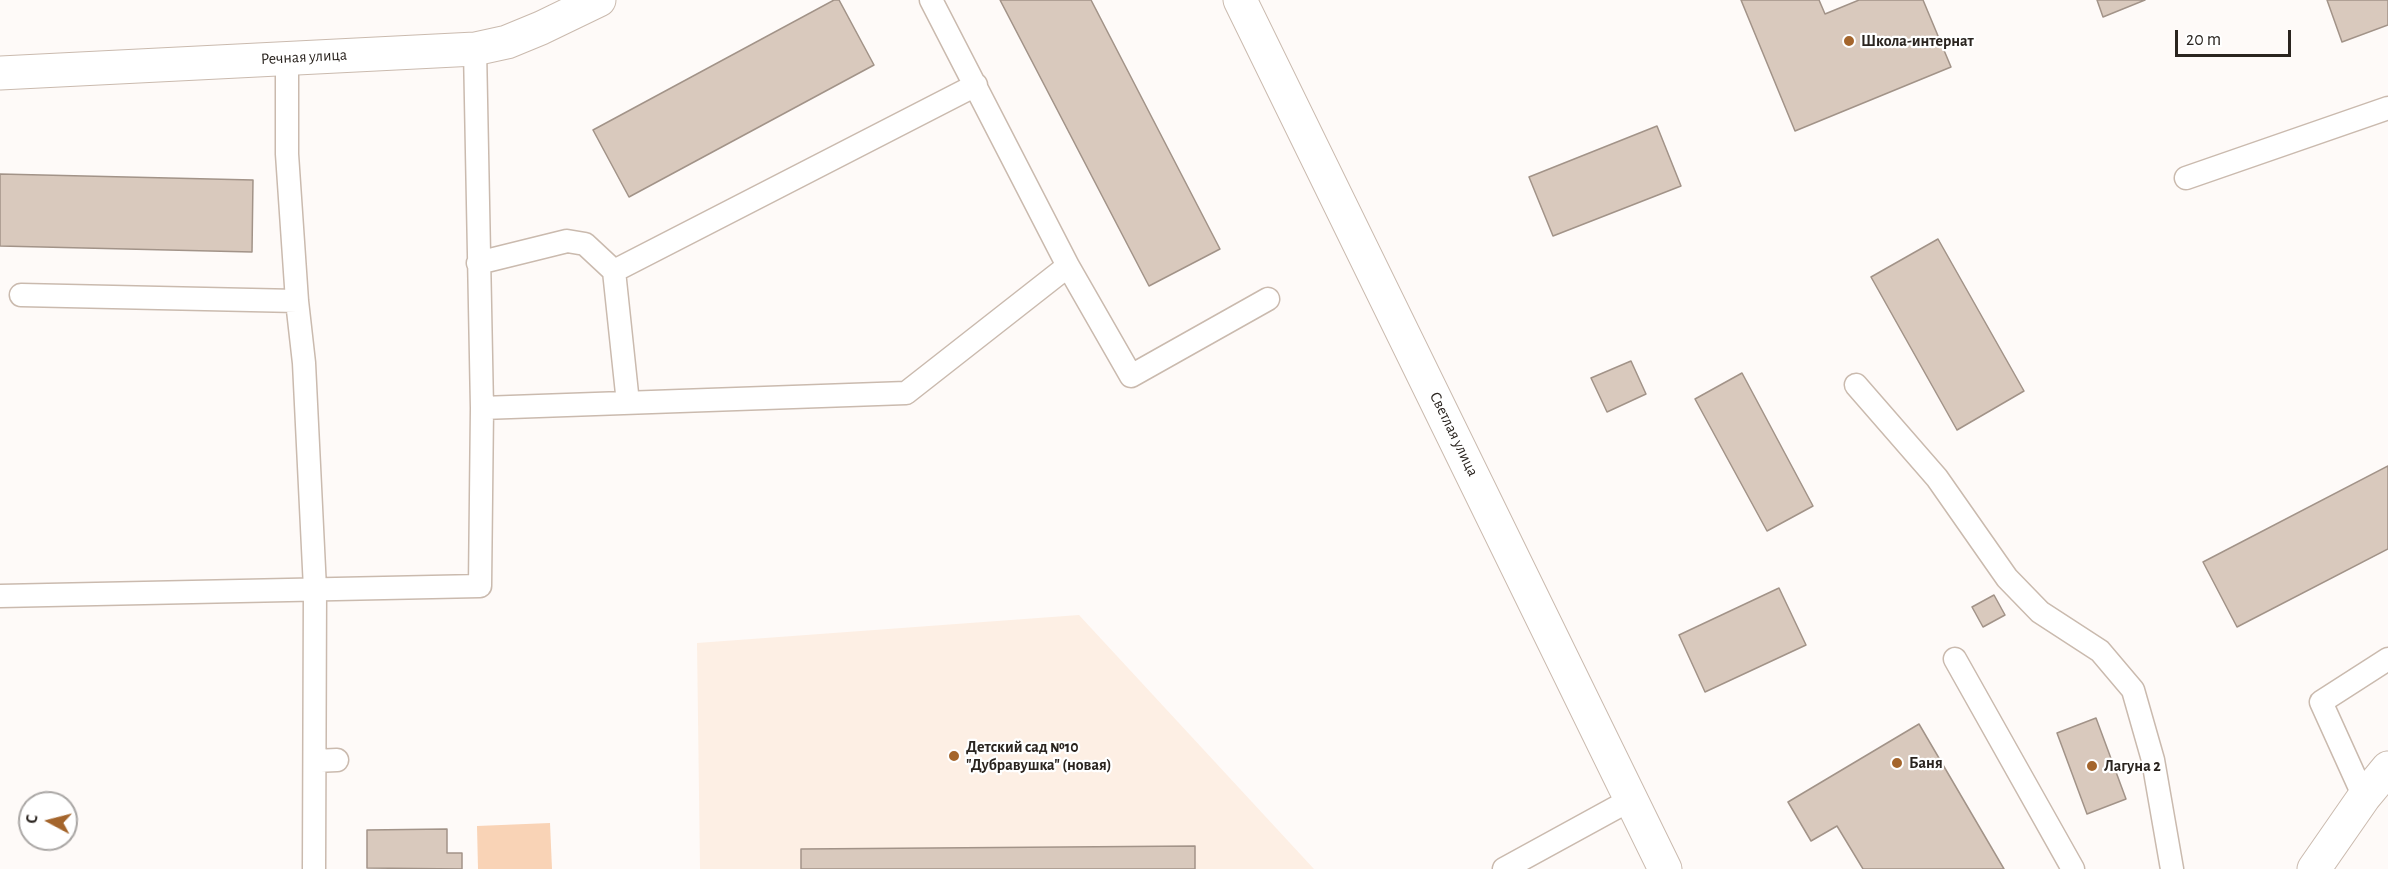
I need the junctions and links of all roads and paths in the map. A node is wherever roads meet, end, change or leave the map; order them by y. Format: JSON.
{"nodes":[{"id":1,"x":599,"y":0,"type":"edge"},
{"id":2,"x":931,"y":0,"type":"edge"},
{"id":3,"x":1240,"y":0,"type":"edge"},
{"id":4,"x":475,"y":49,"type":"junction"},
{"id":5,"x":287,"y":58,"type":"junction"},
{"id":6,"x":0,"y":73,"type":"edge"},
{"id":7,"x":976,"y":85,"type":"junction"},
{"id":8,"x":2388,"y":108,"type":"edge"},
{"id":9,"x":2186,"y":178,"type":"dead end"},
{"id":10,"x":478,"y":263,"type":"junction"},
{"id":11,"x":1068,"y":266,"type":"junction"},
{"id":12,"x":614,"y":271,"type":"junction"},
{"id":13,"x":21,"y":295,"type":"dead end"},
{"id":14,"x":1268,"y":299,"type":"dead end"},
{"id":15,"x":297,"y":301,"type":"junction"},
{"id":16,"x":1856,"y":385,"type":"dead end"},
{"id":17,"x":628,"y":403,"type":"junction"},
{"id":18,"x":482,"y":408,"type":"junction"},
{"id":19,"x":315,"y":589,"type":"junction"},
{"id":20,"x":0,"y":596,"type":"edge"},
{"id":21,"x":1955,"y":659,"type":"dead end"},
{"id":22,"x":2388,"y":659,"type":"edge"},
{"id":23,"x":2388,"y":768,"type":"edge"},
{"id":24,"x":2364,"y":797,"type":"junction"},
{"id":25,"x":1630,"y":800,"type":"junction"},
{"id":26,"x":315,"y":869,"type":"edge"},
{"id":27,"x":1504,"y":869,"type":"edge"},
{"id":28,"x":1665,"y":869,"type":"edge"},
{"id":29,"x":2073,"y":869,"type":"edge"},
{"id":30,"x":2172,"y":869,"type":"edge"},
{"id":31,"x":2314,"y":869,"type":"edge"}],
"edges":[{"from":1,"to":4,"type":"street","name":"Речная улица"},
{"from":2,"to":7,"type":"lane"},
{"from":3,"to":25,"type":"street","name":"Светлая улица"},
{"from":4,"to":5,"type":"street","name":"Речная улица"},
{"from":4,"to":10,"type":"lane"},
{"from":5,"to":6,"type":"street","name":"Речная улица"},
{"from":5,"to":15,"type":"lane"},
{"from":7,"to":11,"type":"lane"},
{"from":7,"to":12,"type":"lane"},
{"from":8,"to":9,"type":"lane"},
{"from":10,"to":12,"type":"lane"},
{"from":10,"to":18,"type":"lane"},
{"from":11,"to":14,"type":"lane"},
{"from":11,"to":17,"type":"lane"},
{"from":12,"to":17,"type":"lane"},
{"from":13,"to":15,"type":"lane"},
{"from":15,"to":19,"type":"lane"},
{"from":16,"to":30,"type":"lane"},
{"from":17,"to":18,"type":"lane"},
{"from":18,"to":19,"type":"lane"},
{"from":19,"to":20,"type":"lane"},
{"from":19,"to":26,"type":"lane"},
{"from":21,"to":29,"type":"lane"},
{"from":22,"to":24,"type":"lane"},
{"from":23,"to":24,"type":"street"},
{"from":24,"to":31,"type":"street"},
{"from":25,"to":27,"type":"lane"},
{"from":25,"to":28,"type":"street","name":"Светлая улица"}]}
